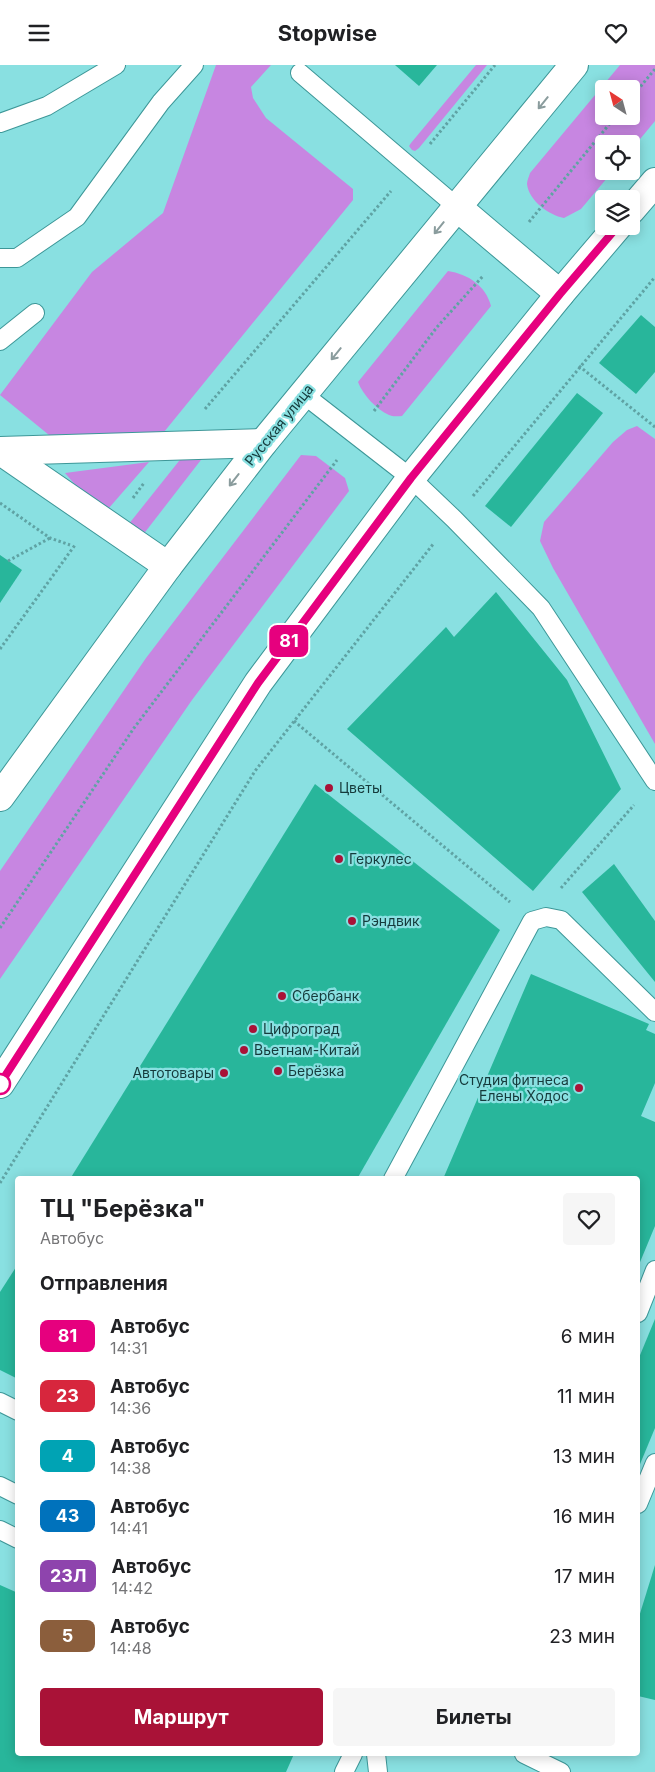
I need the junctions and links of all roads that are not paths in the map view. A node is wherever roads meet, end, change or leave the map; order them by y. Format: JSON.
{"nodes":[{"id":1,"x":116,"y":65,"type":"edge"},
{"id":2,"x":194,"y":65,"type":"edge"},
{"id":3,"x":574,"y":65,"type":"edge"},
{"id":4,"x":300,"y":73,"type":"dead end"},
{"id":5,"x":0,"y":123,"type":"edge"},
{"id":6,"x":655,"y":182,"type":"edge"},
{"id":7,"x":640,"y":200,"type":"edge"},
{"id":8,"x":457,"y":207,"type":"junction"},
{"id":9,"x":610,"y":235,"type":"edge"},
{"id":10,"x":0,"y":258,"type":"edge"},
{"id":11,"x":560,"y":294,"type":"junction"},
{"id":12,"x":36,"y":313,"type":"dead end"},
{"id":13,"x":0,"y":341,"type":"edge"},
{"id":14,"x":303,"y":394,"type":"junction"},
{"id":15,"x":263,"y":443,"type":"junction"},
{"id":16,"x":1,"y":452,"type":"edge"},
{"id":17,"x":411,"y":478,"type":"junction"},
{"id":18,"x":168,"y":566,"type":"junction"},
{"id":19,"x":655,"y":781,"type":"edge"},
{"id":20,"x":0,"y":797,"type":"edge"},
{"id":21,"x":655,"y":1012,"type":"edge"},
{"id":22,"x":0,"y":1084,"type":"edge"},
{"id":23,"x":395,"y":1176,"type":"edge"},
{"id":24,"x":655,"y":1270,"type":"edge"},
{"id":25,"x":640,"y":1308,"type":"edge"},
{"id":26,"x":0,"y":1402,"type":"edge"},
{"id":27,"x":15,"y":1410,"type":"edge"},
{"id":28,"x":655,"y":1463,"type":"edge"},
{"id":29,"x":0,"y":1486,"type":"edge"},
{"id":30,"x":15,"y":1494,"type":"edge"},
{"id":31,"x":640,"y":1499,"type":"edge"},
{"id":32,"x":0,"y":1530,"type":"edge"},
{"id":33,"x":15,"y":1538,"type":"edge"},
{"id":34,"x":352,"y":1756,"type":"edge"},
{"id":35,"x":376,"y":1756,"type":"edge"},
{"id":36,"x":528,"y":1756,"type":"edge"},
{"id":37,"x":344,"y":1772,"type":"edge"},
{"id":38,"x":378,"y":1772,"type":"edge"},
{"id":39,"x":562,"y":1772,"type":"edge"}],
"edges":[{"from":1,"to":5,"type":"lane"},
{"from":2,"to":10,"type":"lane"},
{"from":3,"to":8,"type":"main road","name":"Русская улица","one_way":true},
{"from":4,"to":8,"type":"lane"},
{"from":6,"to":7,"type":"main road"},
{"from":8,"to":11,"type":"main road"},
{"from":8,"to":14,"type":"main road","name":"Русская улица","one_way":true},
{"from":9,"to":11,"type":"main road"},
{"from":11,"to":17,"type":"main road"},
{"from":12,"to":13,"type":"lane"},
{"from":14,"to":15,"type":"main road","name":"Русская улица"},
{"from":14,"to":17,"type":"lane"},
{"from":15,"to":16,"type":"main road"},
{"from":15,"to":18,"type":"main road","name":"Русская улица","one_way":true},
{"from":16,"to":18,"type":"main road"},
{"from":17,"to":19,"type":"lane"},
{"from":17,"to":22,"type":"main road"},
{"from":18,"to":20,"type":"main road","name":"Русская улица"},
{"from":21,"to":23,"type":"lane"},
{"from":24,"to":25,"type":"lane"},
{"from":26,"to":27,"type":"lane"},
{"from":28,"to":31,"type":"lane"},
{"from":29,"to":30,"type":"lane"},
{"from":32,"to":33,"type":"lane"},
{"from":34,"to":37,"type":"lane"},
{"from":35,"to":38,"type":"lane"},
{"from":36,"to":39,"type":"lane"}]}
